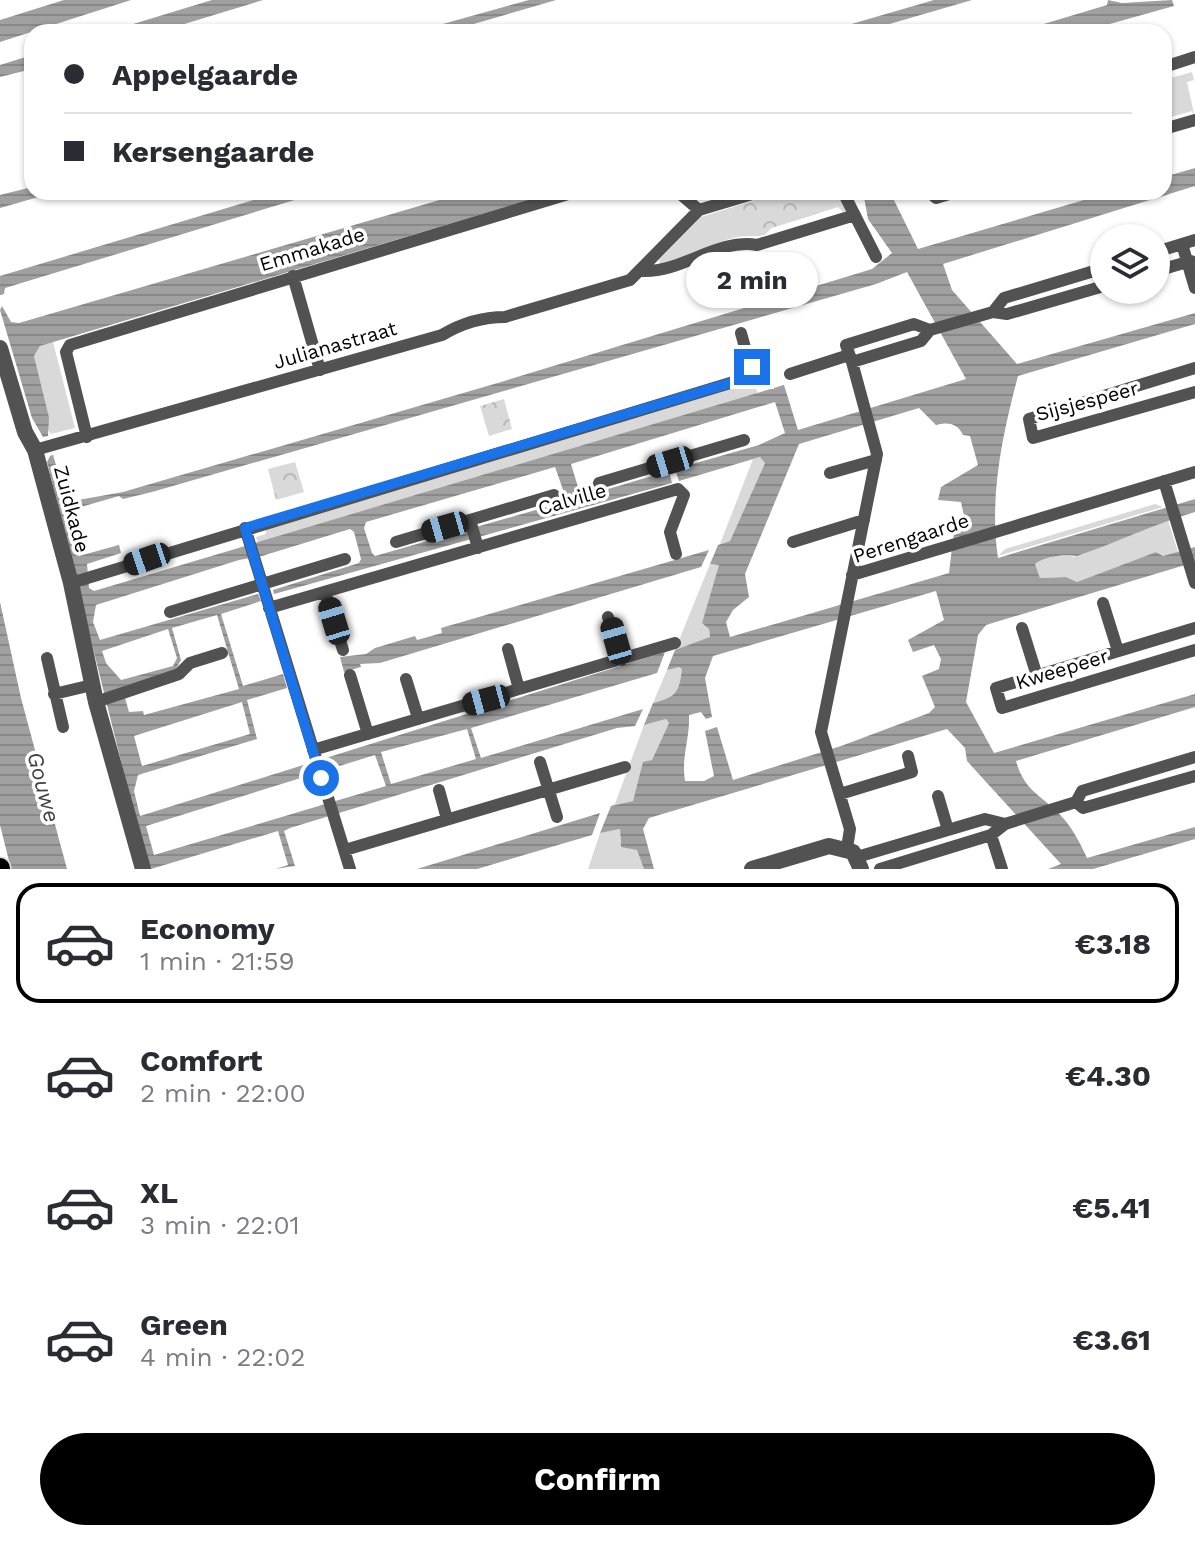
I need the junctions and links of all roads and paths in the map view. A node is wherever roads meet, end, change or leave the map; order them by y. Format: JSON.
{"nodes":[{"id":1,"x":1194,"y":61,"type":"edge"},
{"id":2,"x":1172,"y":65,"type":"edge"},
{"id":3,"x":1195,"y":120,"type":"edge"},
{"id":4,"x":1172,"y":127,"type":"edge"},
{"id":5,"x":548,"y":200,"type":"edge"},
{"id":6,"x":687,"y":200,"type":"edge"},
{"id":7,"x":732,"y":200,"type":"edge"},
{"id":8,"x":847,"y":200,"type":"edge"},
{"id":9,"x":699,"y":210,"type":"junction"},
{"id":10,"x":855,"y":215,"type":"junction"},
{"id":11,"x":1188,"y":242,"type":"edge"},
{"id":12,"x":876,"y":257,"type":"dead end"},
{"id":13,"x":1191,"y":261,"type":"edge"},
{"id":14,"x":1170,"y":267,"type":"edge"},
{"id":15,"x":642,"y":271,"type":"junction"},
{"id":16,"x":1090,"y":272,"type":"edge"},
{"id":17,"x":293,"y":276,"type":"junction"},
{"id":18,"x":1195,"y":288,"type":"edge"},
{"id":19,"x":1090,"y":290,"type":"edge"},
{"id":20,"x":993,"y":312,"type":"junction"},
{"id":21,"x":741,"y":333,"type":"dead end"},
{"id":22,"x":0,"y":348,"type":"edge"},
{"id":23,"x":850,"y":358,"type":"junction"},
{"id":24,"x":1195,"y":368,"type":"edge"},
{"id":25,"x":320,"y":370,"type":"junction"},
{"id":26,"x":790,"y":374,"type":"dead end"},
{"id":27,"x":1195,"y":392,"type":"edge"},
{"id":28,"x":87,"y":437,"type":"junction"},
{"id":29,"x":744,"y":440,"type":"dead end"},
{"id":30,"x":38,"y":449,"type":"junction"},
{"id":31,"x":876,"y":460,"type":"junction"},
{"id":32,"x":671,"y":466,"type":"junction"},
{"id":33,"x":1195,"y":472,"type":"edge"},
{"id":34,"x":830,"y":473,"type":"dead end"},
{"id":35,"x":1164,"y":481,"type":"junction"},
{"id":36,"x":599,"y":483,"type":"dead end"},
{"id":37,"x":677,"y":486,"type":"junction"},
{"id":38,"x":554,"y":495,"type":"dead end"},
{"id":39,"x":864,"y":520,"type":"junction"},
{"id":40,"x":470,"y":523,"type":"junction"},
{"id":41,"x":247,"y":534,"type":"junction"},
{"id":42,"x":396,"y":542,"type":"dead end"},
{"id":43,"x":793,"y":542,"type":"dead end"},
{"id":44,"x":477,"y":544,"type":"junction"},
{"id":45,"x":676,"y":554,"type":"dead end"},
{"id":46,"x":345,"y":559,"type":"dead end"},
{"id":47,"x":852,"y":575,"type":"junction"},
{"id":48,"x":79,"y":581,"type":"junction"},
{"id":49,"x":1195,"y":583,"type":"edge"},
{"id":50,"x":325,"y":592,"type":"junction"},
{"id":51,"x":265,"y":596,"type":"junction"},
{"id":52,"x":1103,"y":603,"type":"dead end"},
{"id":53,"x":170,"y":612,"type":"dead end"},
{"id":54,"x":608,"y":617,"type":"dead end"},
{"id":55,"x":1022,"y":628,"type":"dead end"},
{"id":56,"x":1195,"y":628,"type":"edge"},
{"id":57,"x":675,"y":643,"type":"dead end"},
{"id":58,"x":508,"y":649,"type":"dead end"},
{"id":59,"x":343,"y":650,"type":"dead end"},
{"id":60,"x":1195,"y":650,"type":"edge"},
{"id":61,"x":1118,"y":651,"type":"junction"},
{"id":62,"x":222,"y":653,"type":"dead end"},
{"id":63,"x":47,"y":658,"type":"dead end"},
{"id":64,"x":622,"y":660,"type":"junction"},
{"id":65,"x":350,"y":675,"type":"dead end"},
{"id":66,"x":1037,"y":676,"type":"junction"},
{"id":67,"x":406,"y":679,"type":"dead end"},
{"id":68,"x":92,"y":685,"type":"junction"},
{"id":69,"x":519,"y":689,"type":"junction"},
{"id":70,"x":54,"y":694,"type":"junction"},
{"id":71,"x":101,"y":700,"type":"junction"},
{"id":72,"x":418,"y":718,"type":"junction"},
{"id":73,"x":63,"y":727,"type":"dead end"},
{"id":74,"x":368,"y":734,"type":"junction"},
{"id":75,"x":314,"y":754,"type":"junction"},
{"id":76,"x":908,"y":756,"type":"dead end"},
{"id":77,"x":1195,"y":757,"type":"edge"},
{"id":78,"x":540,"y":762,"type":"dead end"},
{"id":79,"x":625,"y":767,"type":"dead end"},
{"id":80,"x":1195,"y":776,"type":"edge"},
{"id":81,"x":549,"y":789,"type":"junction"},
{"id":82,"x":439,"y":790,"type":"dead end"},
{"id":83,"x":840,"y":794,"type":"junction"},
{"id":84,"x":938,"y":796,"type":"dead end"},
{"id":85,"x":1076,"y":802,"type":"junction"},
{"id":86,"x":557,"y":817,"type":"dead end"},
{"id":87,"x":447,"y":819,"type":"junction"},
{"id":88,"x":1009,"y":823,"type":"junction"},
{"id":89,"x":948,"y":830,"type":"junction"},
{"id":90,"x":991,"y":835,"type":"junction"},
{"id":91,"x":345,"y":850,"type":"junction"},
{"id":92,"x":855,"y":858,"type":"edge"},
{"id":93,"x":143,"y":869,"type":"edge"},
{"id":94,"x":350,"y":869,"type":"edge"},
{"id":95,"x":752,"y":869,"type":"edge"},
{"id":96,"x":880,"y":869,"type":"edge"},
{"id":97,"x":1002,"y":869,"type":"edge"}],
"edges":[{"from":1,"to":2,"type":"street"},
{"from":3,"to":4,"type":"street"},
{"from":5,"to":17,"type":"street","name":"Emmakade"},
{"from":6,"to":9,"type":"street"},
{"from":7,"to":9,"type":"street"},
{"from":8,"to":10,"type":"street"},
{"from":9,"to":15,"type":"street"},
{"from":10,"to":12,"type":"street"},
{"from":10,"to":15,"type":"street"},
{"from":11,"to":13,"type":"street"},
{"from":13,"to":14,"type":"street"},
{"from":13,"to":18,"type":"street"},
{"from":15,"to":25,"type":"street","name":"Julianastraat"},
{"from":16,"to":20,"type":"street"},
{"from":17,"to":25,"type":"street"},
{"from":17,"to":28,"type":"street","name":"Emmakade"},
{"from":19,"to":20,"type":"street"},
{"from":20,"to":23,"type":"street"},
{"from":21,"to":41,"type":"street"},
{"from":22,"to":30,"type":"street","name":"Zuidkade"},
{"from":23,"to":26,"type":"street"},
{"from":23,"to":31,"type":"street"},
{"from":24,"to":27,"type":"street","name":"Sijsjespeer"},
{"from":25,"to":28,"type":"street","name":"Julianastraat"},
{"from":28,"to":30,"type":"street","name":"Julianastraat"},
{"from":29,"to":32,"type":"street","name":"Calville"},
{"from":30,"to":48,"type":"street","name":"Zuidkade"},
{"from":31,"to":34,"type":"street"},
{"from":31,"to":39,"type":"street"},
{"from":32,"to":36,"type":"street","name":"Calville"},
{"from":32,"to":37,"type":"street"},
{"from":33,"to":35,"type":"street","name":"Perengaarde"},
{"from":35,"to":47,"type":"street","name":"Perengaarde"},
{"from":35,"to":49,"type":"street"},
{"from":37,"to":44,"type":"street","name":"Calville"},
{"from":37,"to":45,"type":"street"},
{"from":38,"to":40,"type":"street","name":"Calville"},
{"from":39,"to":43,"type":"street"},
{"from":39,"to":47,"type":"street"},
{"from":40,"to":42,"type":"street","name":"Calville"},
{"from":40,"to":44,"type":"street"},
{"from":41,"to":48,"type":"street"},
{"from":41,"to":51,"type":"street"},
{"from":44,"to":50,"type":"street","name":"Calville"},
{"from":46,"to":51,"type":"street"},
{"from":47,"to":83,"type":"street","name":"Perengaarde"},
{"from":48,"to":68,"type":"street","name":"Zuidkade"},
{"from":50,"to":51,"type":"street","name":"Calville"},
{"from":50,"to":59,"type":"street"},
{"from":51,"to":53,"type":"street"},
{"from":51,"to":75,"type":"street"},
{"from":52,"to":61,"type":"street","name":"Kweepeer"},
{"from":54,"to":64,"type":"street"},
{"from":55,"to":66,"type":"street","name":"Kweepeer"},
{"from":56,"to":61,"type":"street","name":"Kweepeer"},
{"from":57,"to":64,"type":"street"},
{"from":58,"to":69,"type":"street"},
{"from":60,"to":66,"type":"street","name":"Kweepeer"},
{"from":61,"to":66,"type":"street","name":"Kweepeer"},
{"from":62,"to":71,"type":"street"},
{"from":63,"to":70,"type":"street"},
{"from":64,"to":69,"type":"street"},
{"from":65,"to":74,"type":"street"},
{"from":67,"to":72,"type":"street"},
{"from":68,"to":70,"type":"street"},
{"from":68,"to":71,"type":"street","name":"Zuidkade"},
{"from":69,"to":72,"type":"street"},
{"from":70,"to":73,"type":"street"},
{"from":71,"to":93,"type":"street","name":"Zuidkade"},
{"from":72,"to":74,"type":"street"},
{"from":74,"to":75,"type":"street"},
{"from":75,"to":91,"type":"street"},
{"from":76,"to":83,"type":"street"},
{"from":77,"to":85,"type":"street"},
{"from":78,"to":81,"type":"street"},
{"from":79,"to":81,"type":"street"},
{"from":80,"to":85,"type":"street"},
{"from":81,"to":86,"type":"street"},
{"from":81,"to":87,"type":"street"},
{"from":82,"to":87,"type":"street"},
{"from":83,"to":92,"type":"street","name":"Perengaarde"},
{"from":84,"to":89,"type":"street"},
{"from":85,"to":88,"type":"street"},
{"from":87,"to":91,"type":"street"},
{"from":88,"to":89,"type":"street"},
{"from":88,"to":90,"type":"street"},
{"from":89,"to":92,"type":"street"},
{"from":90,"to":96,"type":"street"},
{"from":90,"to":97,"type":"street"},
{"from":91,"to":94,"type":"street"},
{"from":92,"to":95,"type":"street"}]}
